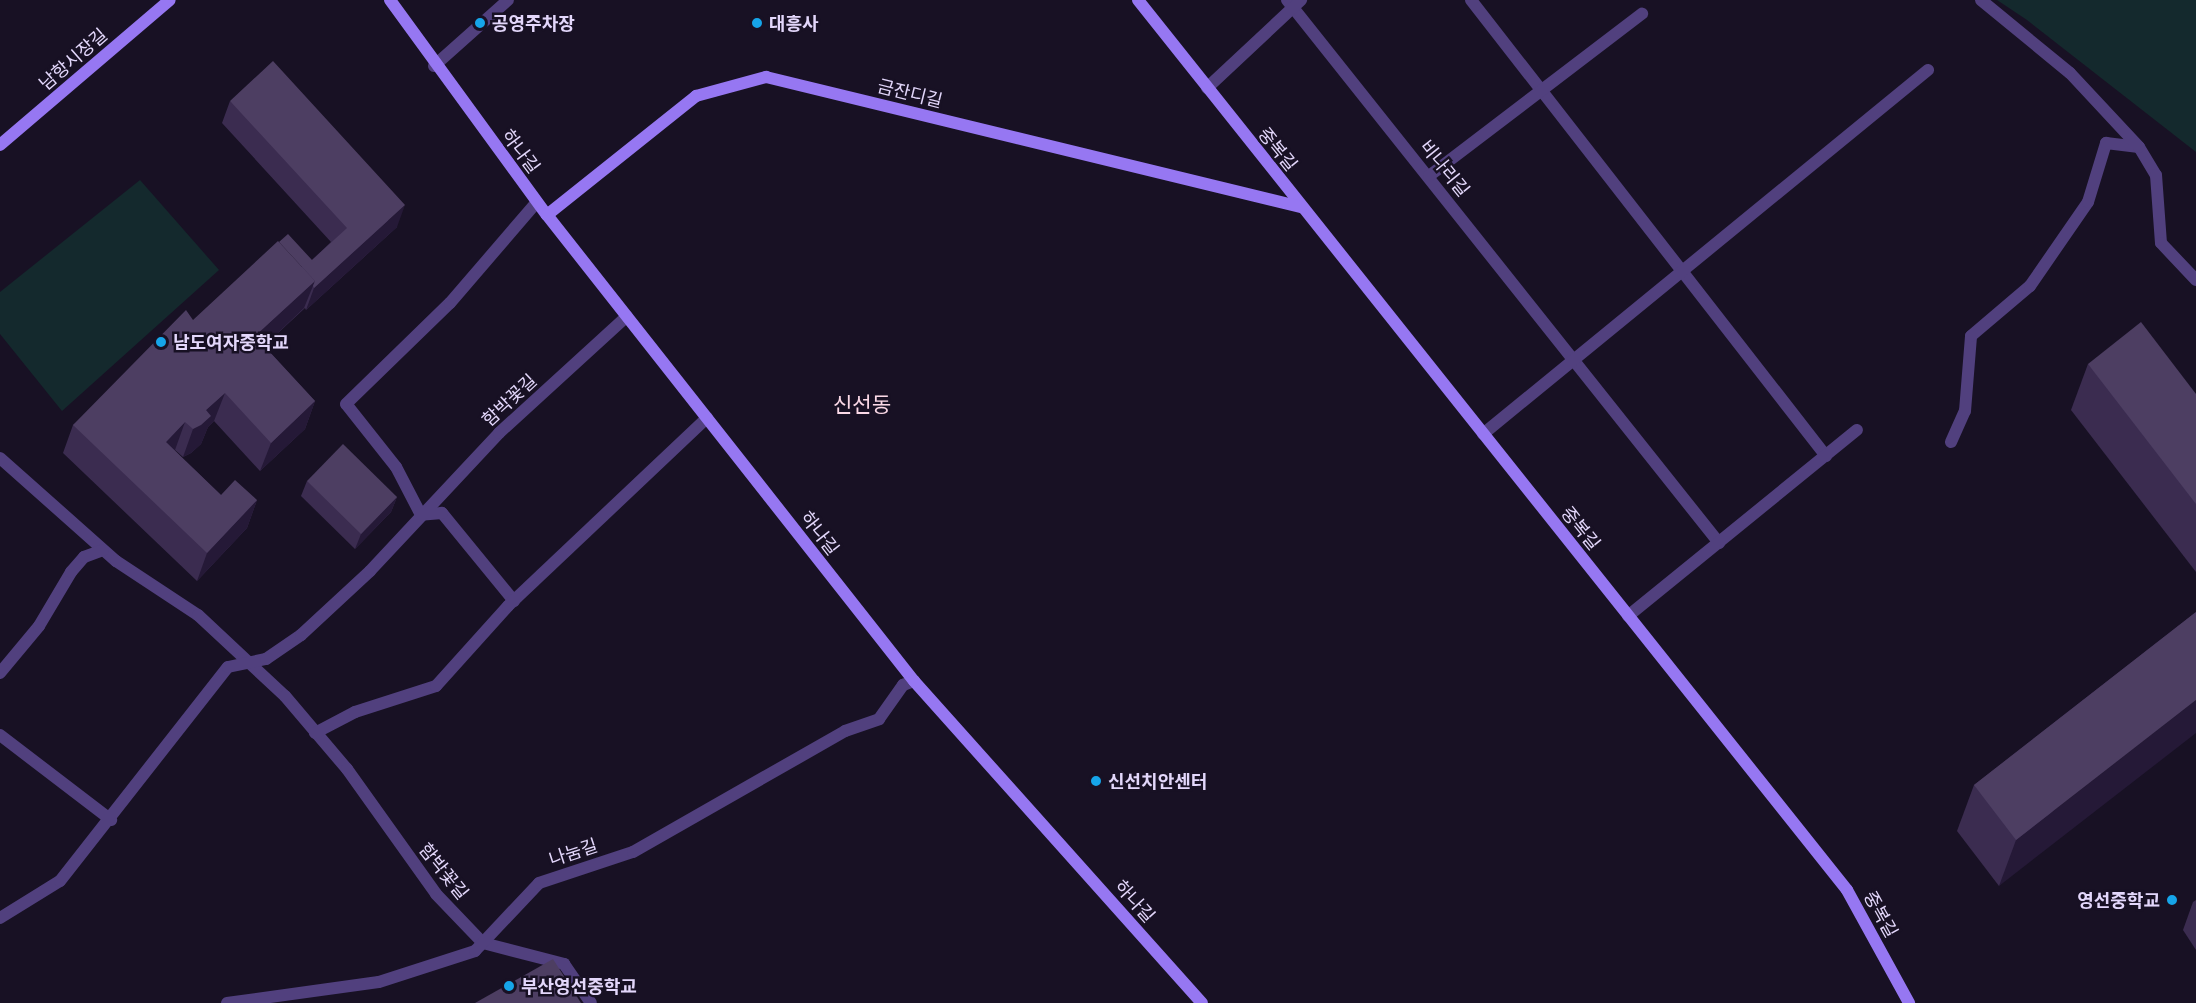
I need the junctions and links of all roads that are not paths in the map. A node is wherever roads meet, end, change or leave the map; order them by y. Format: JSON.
{"nodes":[{"id":1,"x":170,"y":0,"type":"edge"},
{"id":2,"x":390,"y":0,"type":"edge"},
{"id":3,"x":508,"y":0,"type":"edge"},
{"id":4,"x":1138,"y":0,"type":"edge"},
{"id":5,"x":1471,"y":0,"type":"edge"},
{"id":6,"x":1982,"y":0,"type":"edge"},
{"id":7,"x":1294,"y":3,"type":"edge"},
{"id":8,"x":1642,"y":14,"type":"dead end"},
{"id":9,"x":434,"y":66,"type":"junction"},
{"id":10,"x":1928,"y":70,"type":"dead end"},
{"id":11,"x":1207,"y":88,"type":"junction"},
{"id":12,"x":1542,"y":89,"type":"junction"},
{"id":13,"x":0,"y":145,"type":"edge"},
{"id":14,"x":2139,"y":147,"type":"junction"},
{"id":15,"x":1429,"y":176,"type":"junction"},
{"id":16,"x":537,"y":202,"type":"junction"},
{"id":17,"x":1301,"y":207,"type":"junction"},
{"id":18,"x":547,"y":215,"type":"junction"},
{"id":19,"x":1684,"y":269,"type":"junction"},
{"id":20,"x":2196,"y":280,"type":"edge"},
{"id":21,"x":627,"y":316,"type":"junction"},
{"id":22,"x":1575,"y":358,"type":"junction"},
{"id":23,"x":707,"y":418,"type":"junction"},
{"id":24,"x":1857,"y":430,"type":"dead end"},
{"id":25,"x":1483,"y":434,"type":"junction"},
{"id":26,"x":1951,"y":442,"type":"dead end"},
{"id":27,"x":1826,"y":456,"type":"junction"},
{"id":28,"x":0,"y":458,"type":"edge"},
{"id":29,"x":422,"y":515,"type":"junction"},
{"id":30,"x":1719,"y":543,"type":"junction"},
{"id":31,"x":103,"y":550,"type":"junction"},
{"id":32,"x":514,"y":601,"type":"junction"},
{"id":33,"x":1629,"y":616,"type":"junction"},
{"id":34,"x":247,"y":663,"type":"junction"},
{"id":35,"x":0,"y":672,"type":"edge"},
{"id":36,"x":914,"y":681,"type":"junction"},
{"id":37,"x":315,"y":733,"type":"junction"},
{"id":38,"x":0,"y":735,"type":"edge"},
{"id":39,"x":111,"y":820,"type":"junction"},
{"id":40,"x":0,"y":918,"type":"edge"},
{"id":41,"x":483,"y":943,"type":"junction"},
{"id":42,"x":227,"y":1003,"type":"edge"},
{"id":43,"x":591,"y":1003,"type":"edge"},
{"id":44,"x":1202,"y":1003,"type":"edge"},
{"id":45,"x":1910,"y":1003,"type":"edge"}],
"edges":[{"from":1,"to":13,"type":"street","name":"남항시장길"},
{"from":2,"to":9,"type":"street","name":"하나길"},
{"from":3,"to":9,"type":"street"},
{"from":4,"to":11,"type":"street","name":"중복길"},
{"from":5,"to":12,"type":"street"},
{"from":6,"to":14,"type":"street"},
{"from":7,"to":11,"type":"street"},
{"from":7,"to":15,"type":"street","name":"비나리길"},
{"from":8,"to":12,"type":"street"},
{"from":9,"to":16,"type":"street","name":"하나길"},
{"from":10,"to":19,"type":"street"},
{"from":11,"to":17,"type":"street","name":"중복길"},
{"from":12,"to":15,"type":"street"},
{"from":12,"to":19,"type":"street"},
{"from":14,"to":20,"type":"street"},
{"from":14,"to":26,"type":"street"},
{"from":15,"to":22,"type":"street","name":"비나리길"},
{"from":16,"to":18,"type":"street","name":"하나길"},
{"from":16,"to":29,"type":"street"},
{"from":17,"to":18,"type":"street","name":"금잔디길"},
{"from":17,"to":25,"type":"street","name":"중복길"},
{"from":18,"to":21,"type":"street","name":"하나길"},
{"from":19,"to":22,"type":"street"},
{"from":19,"to":27,"type":"street"},
{"from":21,"to":23,"type":"street","name":"하나길"},
{"from":21,"to":29,"type":"street","name":"함박꽃길"},
{"from":22,"to":25,"type":"street"},
{"from":22,"to":30,"type":"street","name":"비나리길"},
{"from":23,"to":32,"type":"street"},
{"from":23,"to":36,"type":"street","name":"하나길"},
{"from":24,"to":27,"type":"street"},
{"from":25,"to":33,"type":"street","name":"중복길"},
{"from":27,"to":30,"type":"street"},
{"from":28,"to":31,"type":"street"},
{"from":29,"to":32,"type":"street"},
{"from":29,"to":34,"type":"street","name":"함박꽃길"},
{"from":30,"to":33,"type":"street"},
{"from":31,"to":34,"type":"street"},
{"from":31,"to":35,"type":"street"},
{"from":32,"to":37,"type":"street"},
{"from":33,"to":45,"type":"street","name":"중복길"},
{"from":34,"to":37,"type":"street","name":"함박꽃길"},
{"from":34,"to":39,"type":"street","name":"함박꽃길"},
{"from":36,"to":41,"type":"street","name":"나눔길"},
{"from":36,"to":44,"type":"street","name":"하나길"},
{"from":37,"to":41,"type":"street","name":"함박꽃길"},
{"from":38,"to":39,"type":"street"},
{"from":39,"to":40,"type":"street","name":"함박꽃길"},
{"from":41,"to":42,"type":"street","name":"나눔길"},
{"from":41,"to":43,"type":"street"}]}
